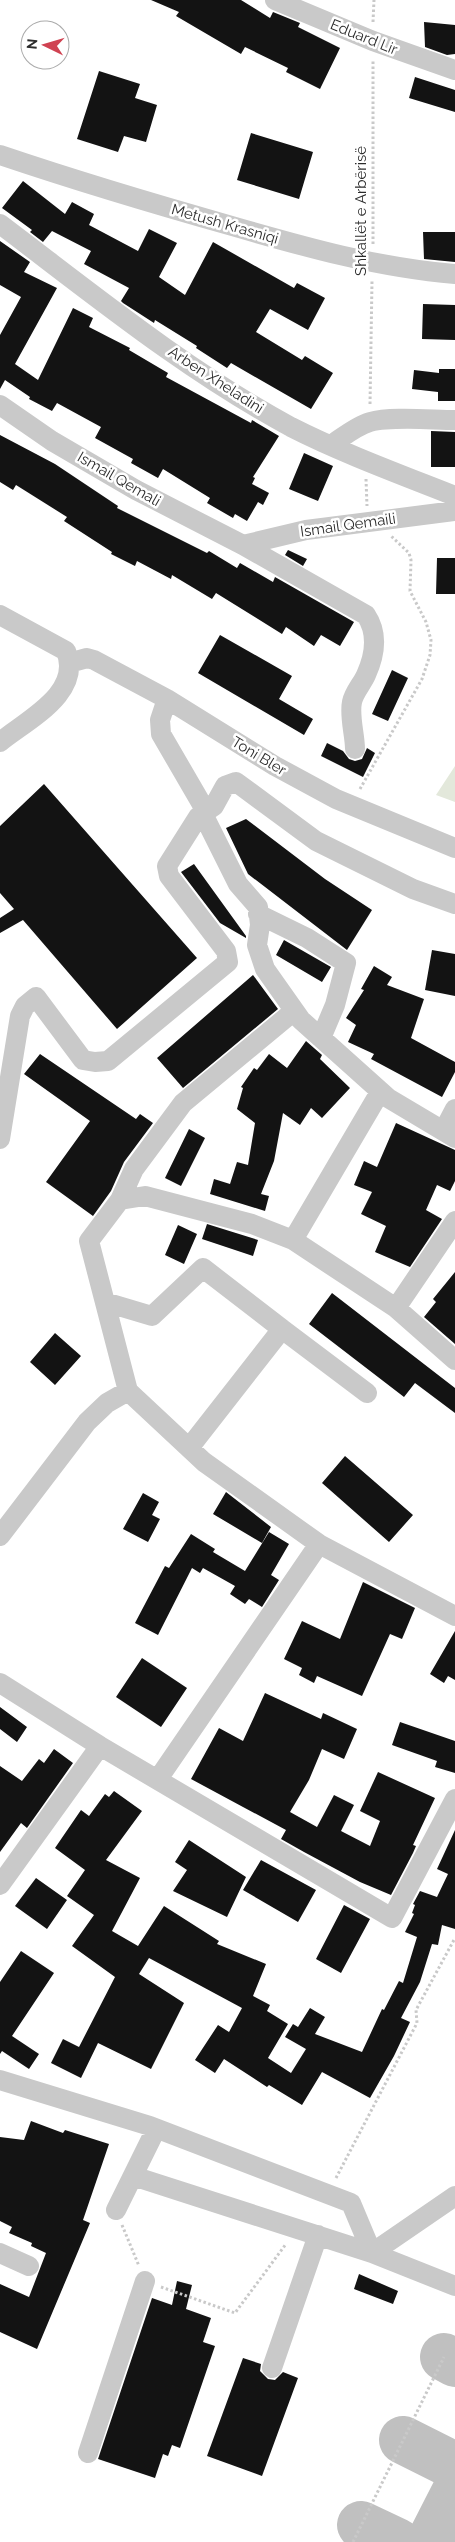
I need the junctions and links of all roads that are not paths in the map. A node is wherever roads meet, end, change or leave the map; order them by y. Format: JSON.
{"nodes":[{"id":1,"x":275,"y":0,"type":"edge"},
{"id":2,"x":455,"y":70,"type":"edge"},
{"id":3,"x":0,"y":155,"type":"edge"},
{"id":4,"x":0,"y":224,"type":"edge"},
{"id":5,"x":455,"y":274,"type":"edge"},
{"id":6,"x":0,"y":405,"type":"edge"},
{"id":7,"x":455,"y":420,"type":"edge"},
{"id":8,"x":331,"y":445,"type":"junction"},
{"id":9,"x":455,"y":496,"type":"edge"},
{"id":10,"x":455,"y":511,"type":"edge"},
{"id":11,"x":244,"y":545,"type":"junction"},
{"id":12,"x":0,"y":615,"type":"edge"},
{"id":13,"x":67,"y":657,"type":"junction"},
{"id":14,"x":167,"y":699,"type":"junction"},
{"id":15,"x":0,"y":742,"type":"edge"},
{"id":16,"x":355,"y":749,"type":"dead end"},
{"id":17,"x":203,"y":814,"type":"junction"},
{"id":18,"x":455,"y":848,"type":"edge"},
{"id":19,"x":455,"y":904,"type":"edge"},
{"id":20,"x":258,"y":914,"type":"junction"},
{"id":21,"x":294,"y":1011,"type":"junction"},
{"id":22,"x":321,"y":1038,"type":"junction"},
{"id":23,"x":380,"y":1092,"type":"junction"},
{"id":24,"x":455,"y":1109,"type":"edge"},
{"id":25,"x":449,"y":1134,"type":"edge"},
{"id":26,"x":0,"y":1139,"type":"edge"},
{"id":27,"x":120,"y":1200,"type":"junction"},
{"id":28,"x":455,"y":1221,"type":"edge"},
{"id":29,"x":294,"y":1240,"type":"junction"},
{"id":30,"x":105,"y":1302,"type":"junction"},
{"id":31,"x":396,"y":1308,"type":"junction"},
{"id":32,"x":282,"y":1329,"type":"junction"},
{"id":33,"x":455,"y":1360,"type":"edge"},
{"id":34,"x":128,"y":1391,"type":"junction"},
{"id":35,"x":367,"y":1394,"type":"dead end"},
{"id":36,"x":189,"y":1448,"type":"junction"},
{"id":37,"x":0,"y":1536,"type":"edge"},
{"id":38,"x":319,"y":1544,"type":"junction"},
{"id":39,"x":455,"y":1616,"type":"edge"},
{"id":40,"x":0,"y":1682,"type":"edge"},
{"id":41,"x":100,"y":1746,"type":"junction"},
{"id":42,"x":158,"y":1779,"type":"junction"},
{"id":43,"x":455,"y":1798,"type":"edge"},
{"id":44,"x":0,"y":1885,"type":"edge"},
{"id":45,"x":0,"y":2080,"type":"edge"},
{"id":46,"x":156,"y":2129,"type":"junction"},
{"id":47,"x":132,"y":2176,"type":"junction"},
{"id":48,"x":455,"y":2196,"type":"edge"},
{"id":49,"x":116,"y":2210,"type":"dead end"},
{"id":50,"x":318,"y":2235,"type":"junction"},
{"id":51,"x":0,"y":2253,"type":"edge"},
{"id":52,"x":372,"y":2254,"type":"junction"},
{"id":53,"x":30,"y":2266,"type":"dead end"},
{"id":54,"x":145,"y":2281,"type":"dead end"},
{"id":55,"x":455,"y":2286,"type":"edge"},
{"id":56,"x":272,"y":2368,"type":"dead end"},
{"id":57,"x":88,"y":2453,"type":"dead end"}],
"edges":[{"from":1,"to":2,"type":"street","name":"Eduard Lir"},
{"from":3,"to":5,"type":"street","name":"Metush Krasniqi"},
{"from":4,"to":8,"type":"street","name":"Arben Xheladini"},
{"from":6,"to":11,"type":"street","name":"Ismail Qemali"},
{"from":7,"to":8,"type":"street"},
{"from":8,"to":9,"type":"street","name":"Arben Xheladini"},
{"from":10,"to":11,"type":"street","name":"Ismail Qemaili"},
{"from":11,"to":16,"type":"street","name":"Ismail Qemali"},
{"from":12,"to":13,"type":"street"},
{"from":13,"to":14,"type":"street","name":"Toni Bler"},
{"from":13,"to":15,"type":"street"},
{"from":14,"to":17,"type":"street"},
{"from":14,"to":18,"type":"street","name":"Toni Bler"},
{"from":17,"to":19,"type":"street"},
{"from":17,"to":20,"type":"street"},
{"from":17,"to":26,"type":"street"},
{"from":20,"to":21,"type":"street"},
{"from":20,"to":22,"type":"street"},
{"from":21,"to":22,"type":"street"},
{"from":21,"to":27,"type":"street"},
{"from":22,"to":23,"type":"street"},
{"from":23,"to":25,"type":"street"},
{"from":23,"to":29,"type":"street"},
{"from":24,"to":25,"type":"street"},
{"from":27,"to":29,"type":"street"},
{"from":27,"to":30,"type":"street"},
{"from":28,"to":31,"type":"street"},
{"from":29,"to":31,"type":"street"},
{"from":30,"to":32,"type":"street"},
{"from":30,"to":34,"type":"street"},
{"from":31,"to":33,"type":"street"},
{"from":32,"to":35,"type":"street"},
{"from":32,"to":36,"type":"street"},
{"from":34,"to":36,"type":"street"},
{"from":34,"to":37,"type":"street"},
{"from":36,"to":38,"type":"street"},
{"from":38,"to":39,"type":"street"},
{"from":38,"to":42,"type":"street"},
{"from":40,"to":41,"type":"street"},
{"from":41,"to":42,"type":"street"},
{"from":41,"to":44,"type":"street"},
{"from":42,"to":43,"type":"street"},
{"from":45,"to":46,"type":"street"},
{"from":46,"to":47,"type":"street"},
{"from":46,"to":52,"type":"street"},
{"from":47,"to":49,"type":"street"},
{"from":47,"to":50,"type":"street"},
{"from":48,"to":52,"type":"street"},
{"from":50,"to":52,"type":"street"},
{"from":50,"to":56,"type":"street"},
{"from":51,"to":53,"type":"street"},
{"from":52,"to":55,"type":"street"},
{"from":54,"to":57,"type":"street"}]}
